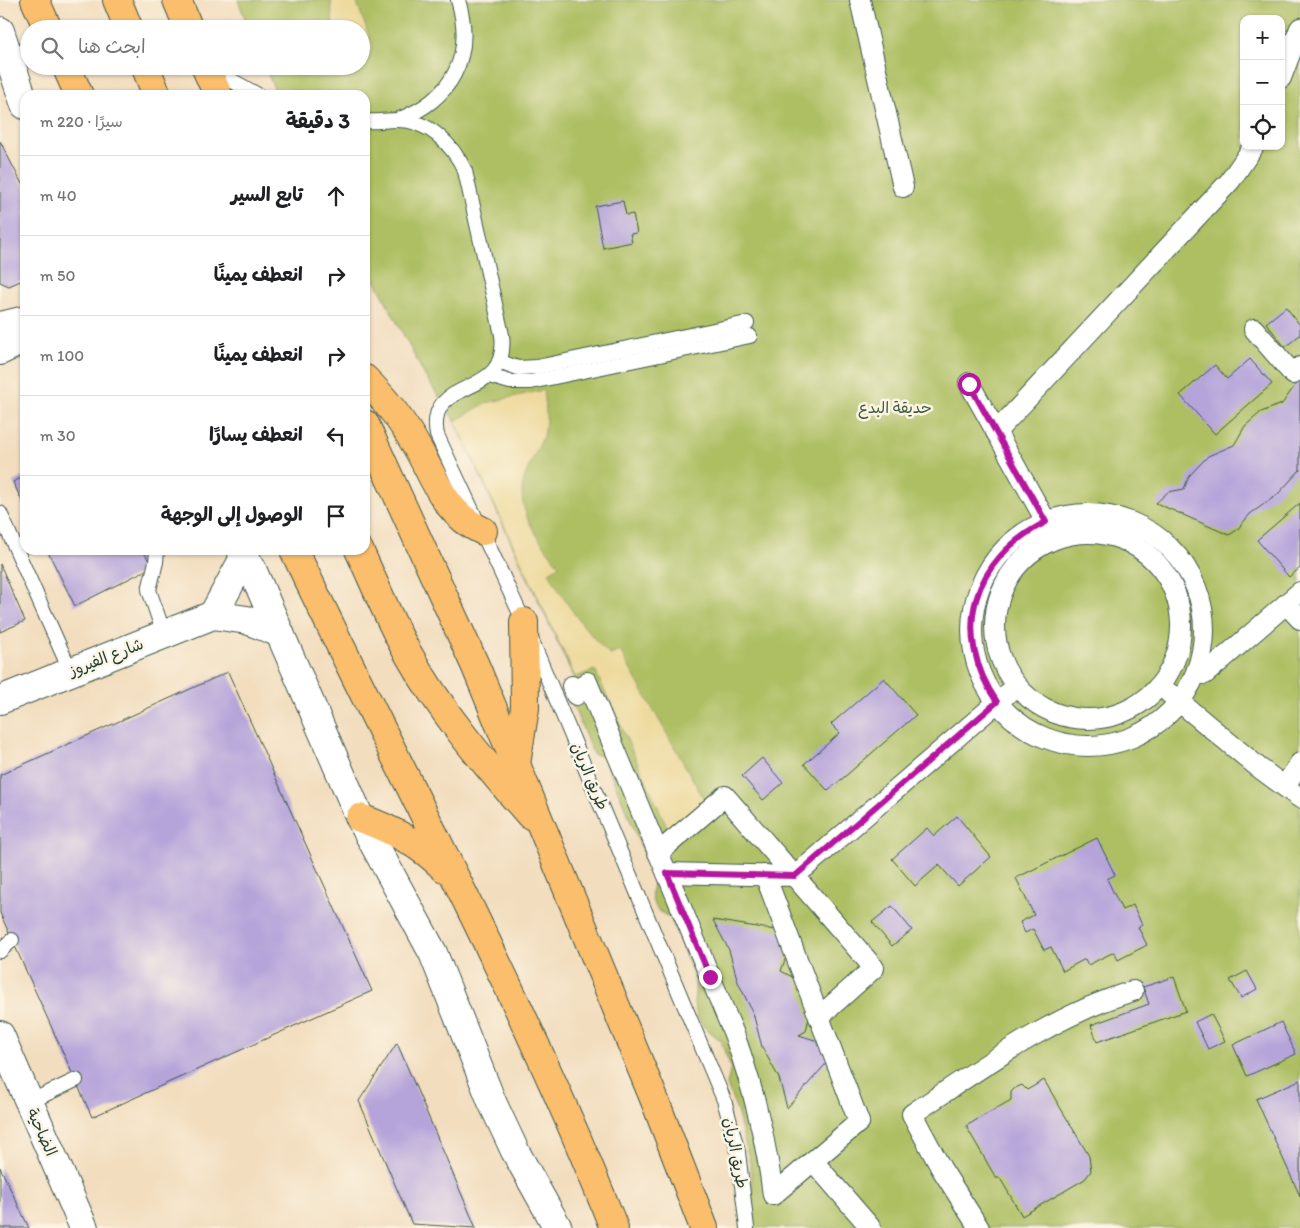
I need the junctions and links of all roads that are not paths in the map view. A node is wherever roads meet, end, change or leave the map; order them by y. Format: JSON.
{"nodes":[{"id":1,"x":35,"y":0,"type":"edge"},
{"id":2,"x":117,"y":0,"type":"edge"},
{"id":3,"x":177,"y":0,"type":"edge"},
{"id":4,"x":458,"y":0,"type":"edge"},
{"id":5,"x":860,"y":0,"type":"edge"},
{"id":6,"x":44,"y":20,"type":"edge"},
{"id":7,"x":125,"y":20,"type":"edge"},
{"id":8,"x":185,"y":20,"type":"edge"},
{"id":9,"x":1300,"y":28,"type":"edge"},
{"id":10,"x":0,"y":30,"type":"edge"},
{"id":11,"x":1285,"y":67,"type":"edge"},
{"id":12,"x":70,"y":75,"type":"edge"},
{"id":13,"x":148,"y":75,"type":"edge"},
{"id":14,"x":210,"y":75,"type":"edge"},
{"id":15,"x":222,"y":75,"type":"edge"},
{"id":16,"x":20,"y":90,"type":"edge"},
{"id":17,"x":77,"y":90,"type":"edge"},
{"id":18,"x":155,"y":90,"type":"edge"},
{"id":19,"x":216,"y":90,"type":"edge"},
{"id":20,"x":249,"y":90,"type":"edge"},
{"id":21,"x":397,"y":120,"type":"junction"},
{"id":22,"x":370,"y":121,"type":"edge"},
{"id":23,"x":1251,"y":150,"type":"edge"},
{"id":24,"x":904,"y":187,"type":"dead end"},
{"id":25,"x":20,"y":321,"type":"edge"},
{"id":26,"x":0,"y":326,"type":"edge"},
{"id":27,"x":1254,"y":329,"type":"dead end"},
{"id":28,"x":20,"y":341,"type":"edge"},
{"id":29,"x":0,"y":351,"type":"edge"},
{"id":30,"x":500,"y":362,"type":"junction"},
{"id":31,"x":1300,"y":368,"type":"edge"},
{"id":32,"x":489,"y":376,"type":"junction"},
{"id":33,"x":370,"y":384,"type":"edge"},
{"id":34,"x":969,"y":384,"type":"dead end"},
{"id":35,"x":996,"y":432,"type":"junction"},
{"id":36,"x":370,"y":435,"type":"edge"},
{"id":37,"x":0,"y":513,"type":"edge"},
{"id":38,"x":1050,"y":530,"type":"junction"},
{"id":39,"x":483,"y":531,"type":"junction"},
{"id":40,"x":1170,"y":550,"type":"junction"},
{"id":41,"x":156,"y":555,"type":"edge"},
{"id":42,"x":242,"y":555,"type":"edge"},
{"id":43,"x":244,"y":555,"type":"edge"},
{"id":44,"x":295,"y":555,"type":"edge"},
{"id":45,"x":361,"y":555,"type":"edge"},
{"id":46,"x":1293,"y":598,"type":"edge"},
{"id":47,"x":212,"y":615,"type":"junction"},
{"id":48,"x":1300,"y":619,"type":"edge"},
{"id":49,"x":524,"y":622,"type":"junction"},
{"id":50,"x":280,"y":633,"type":"junction"},
{"id":51,"x":164,"y":634,"type":"junction"},
{"id":52,"x":70,"y":670,"type":"junction"},
{"id":53,"x":1197,"y":670,"type":"junction"},
{"id":54,"x":1160,"y":685,"type":"junction"},
{"id":55,"x":572,"y":686,"type":"dead end"},
{"id":56,"x":1016,"y":686,"type":"junction"},
{"id":57,"x":0,"y":700,"type":"edge"},
{"id":58,"x":997,"y":702,"type":"junction"},
{"id":59,"x":1180,"y":702,"type":"junction"},
{"id":60,"x":1300,"y":763,"type":"edge"},
{"id":61,"x":516,"y":764,"type":"junction"},
{"id":62,"x":1292,"y":792,"type":"edge"},
{"id":63,"x":360,"y":818,"type":"junction"},
{"id":64,"x":546,"y":833,"type":"junction"},
{"id":65,"x":658,"y":853,"type":"junction"},
{"id":66,"x":667,"y":873,"type":"junction"},
{"id":67,"x":766,"y":875,"type":"junction"},
{"id":68,"x":452,"y":876,"type":"junction"},
{"id":69,"x":795,"y":876,"type":"junction"},
{"id":70,"x":12,"y":940,"type":"dead end"},
{"id":71,"x":0,"y":951,"type":"edge"},
{"id":72,"x":1133,"y":990,"type":"dead end"},
{"id":73,"x":819,"y":1017,"type":"junction"},
{"id":74,"x":0,"y":1036,"type":"edge"},
{"id":75,"x":76,"y":1080,"type":"dead end"},
{"id":76,"x":29,"y":1102,"type":"junction"},
{"id":77,"x":813,"y":1161,"type":"junction"},
{"id":78,"x":588,"y":1162,"type":"junction"},
{"id":79,"x":84,"y":1228,"type":"edge"},
{"id":80,"x":558,"y":1228,"type":"edge"},
{"id":81,"x":614,"y":1228,"type":"edge"},
{"id":82,"x":628,"y":1228,"type":"edge"},
{"id":83,"x":704,"y":1228,"type":"edge"},
{"id":84,"x":746,"y":1228,"type":"edge"},
{"id":85,"x":871,"y":1228,"type":"edge"},
{"id":86,"x":979,"y":1228,"type":"edge"}],
"edges":[{"from":1,"to":6,"type":"main road"},
{"from":2,"to":7,"type":"main road"},
{"from":3,"to":8,"type":"main road"},
{"from":4,"to":21,"type":"lane"},
{"from":5,"to":24,"type":"street"},
{"from":9,"to":11,"type":"street"},
{"from":10,"to":16,"type":"street"},
{"from":12,"to":17,"type":"main road"},
{"from":13,"to":18,"type":"main road"},
{"from":14,"to":19,"type":"main road"},
{"from":15,"to":20,"type":"lane"},
{"from":21,"to":22,"type":"lane"},
{"from":21,"to":30,"type":"lane"},
{"from":23,"to":35,"type":"street"},
{"from":25,"to":26,"type":"street"},
{"from":27,"to":31,"type":"street"},
{"from":28,"to":29,"type":"street"},
{"from":30,"to":32,"type":"lane","name":"طريق الريان"},
{"from":30,"to":32,"type":"lane"},
{"from":32,"to":39,"type":"lane","name":"طريق الريان"},
{"from":33,"to":39,"type":"main road"},
{"from":34,"to":35,"type":"street"},
{"from":35,"to":38,"type":"street"},
{"from":36,"to":61,"type":"main road"},
{"from":37,"to":52,"type":"lane"},
{"from":38,"to":40,"type":"street"},
{"from":38,"to":56,"type":"street"},
{"from":38,"to":58,"type":"street"},
{"from":39,"to":49,"type":"lane","name":"طريق الريان"},
{"from":40,"to":53,"type":"street"},
{"from":40,"to":54,"type":"street"},
{"from":41,"to":51,"type":"lane"},
{"from":42,"to":47,"type":"street"},
{"from":43,"to":50,"type":"street"},
{"from":44,"to":68,"type":"main road"},
{"from":45,"to":64,"type":"main road"},
{"from":46,"to":48,"type":"street"},
{"from":46,"to":53,"type":"street"},
{"from":47,"to":50,"type":"street","name":"شارع الفيروز"},
{"from":47,"to":51,"type":"street","name":"شارع الفيروز"},
{"from":49,"to":61,"type":"main road"},
{"from":49,"to":84,"type":"lane","name":"طريق الريان"},
{"from":50,"to":63,"type":"street"},
{"from":51,"to":52,"type":"street","name":"شارع الفيروز"},
{"from":52,"to":57,"type":"street","name":"شارع الفيروز"},
{"from":53,"to":59,"type":"street"},
{"from":54,"to":56,"type":"street"},
{"from":54,"to":59,"type":"street"},
{"from":55,"to":65,"type":"street"},
{"from":56,"to":58,"type":"street"},
{"from":58,"to":59,"type":"street"},
{"from":58,"to":69,"type":"street"},
{"from":59,"to":62,"type":"street"},
{"from":60,"to":62,"type":"street"},
{"from":61,"to":64,"type":"main road"},
{"from":63,"to":68,"type":"main road"},
{"from":63,"to":80,"type":"street"},
{"from":64,"to":83,"type":"main road"},
{"from":65,"to":66,"type":"street"},
{"from":65,"to":69,"type":"street"},
{"from":66,"to":67,"type":"street"},
{"from":66,"to":77,"type":"street"},
{"from":67,"to":69,"type":"street"},
{"from":67,"to":73,"type":"street"},
{"from":68,"to":78,"type":"main road"},
{"from":69,"to":73,"type":"street"},
{"from":70,"to":71,"type":"lane"},
{"from":72,"to":86,"type":"street"},
{"from":73,"to":77,"type":"street"},
{"from":74,"to":76,"type":"street","name":"الضاحية"},
{"from":75,"to":76,"type":"lane"},
{"from":76,"to":79,"type":"street","name":"الضاحية"},
{"from":77,"to":85,"type":"street"},
{"from":78,"to":81,"type":"main road"},
{"from":78,"to":82,"type":"main road"}]}
